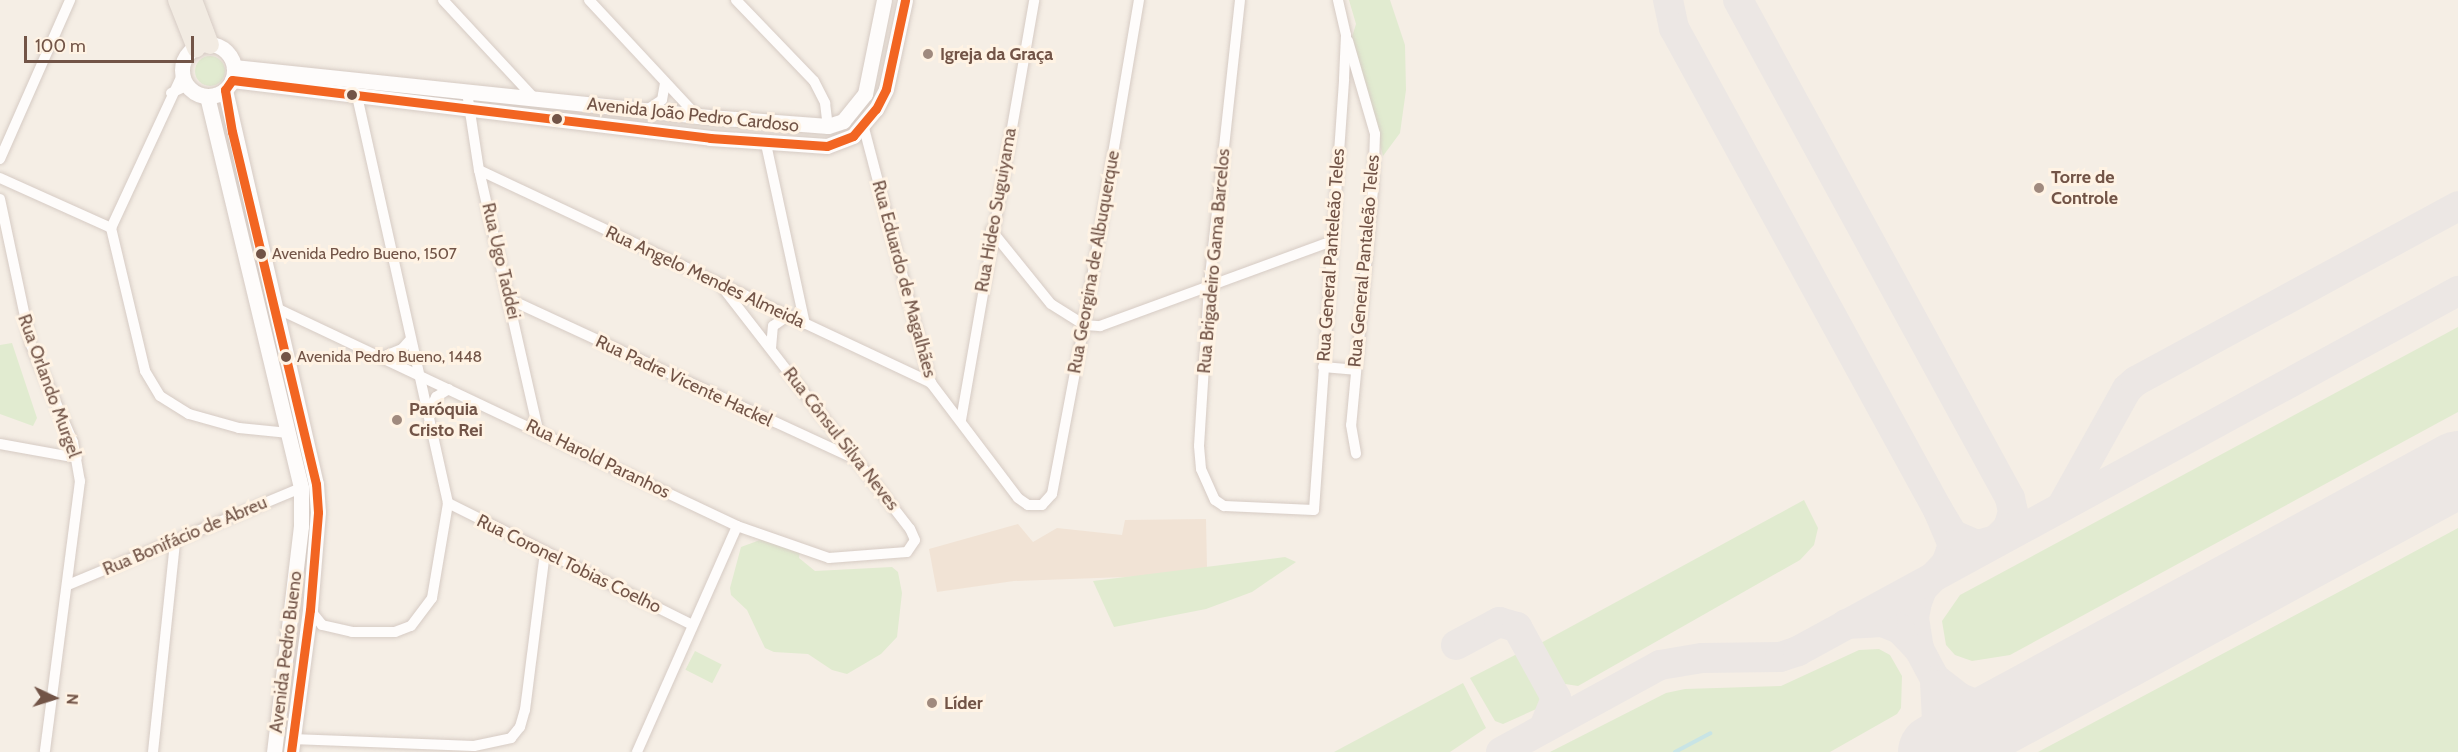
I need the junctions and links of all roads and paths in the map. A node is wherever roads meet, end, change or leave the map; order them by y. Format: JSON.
{"nodes":[{"id":1,"x":70,"y":0,"type":"edge"},
{"id":2,"x":177,"y":0,"type":"edge"},
{"id":3,"x":193,"y":0,"type":"edge"},
{"id":4,"x":443,"y":0,"type":"edge"},
{"id":5,"x":589,"y":0,"type":"edge"},
{"id":6,"x":736,"y":0,"type":"edge"},
{"id":7,"x":905,"y":0,"type":"edge"},
{"id":8,"x":1034,"y":0,"type":"edge"},
{"id":9,"x":1139,"y":0,"type":"edge"},
{"id":10,"x":1240,"y":0,"type":"edge"},
{"id":11,"x":1338,"y":0,"type":"edge"},
{"id":12,"x":883,"y":1,"type":"edge"},
{"id":13,"x":1346,"y":35,"type":"junction"},
{"id":14,"x":203,"y":46,"type":"junction"},
{"id":15,"x":185,"y":79,"type":"junction"},
{"id":16,"x":230,"y":79,"type":"junction"},
{"id":17,"x":665,"y":82,"type":"junction"},
{"id":18,"x":467,"y":92,"type":"junction"},
{"id":19,"x":207,"y":96,"type":"junction"},
{"id":20,"x":357,"y":96,"type":"junction"},
{"id":21,"x":535,"y":99,"type":"junction"},
{"id":22,"x":469,"y":111,"type":"junction"},
{"id":23,"x":645,"y":111,"type":"junction"},
{"id":24,"x":697,"y":116,"type":"junction"},
{"id":25,"x":828,"y":126,"type":"junction"},
{"id":26,"x":864,"y":128,"type":"junction"},
{"id":27,"x":766,"y":144,"type":"junction"},
{"id":28,"x":0,"y":159,"type":"edge"},
{"id":29,"x":479,"y":170,"type":"junction"},
{"id":30,"x":0,"y":178,"type":"edge"},
{"id":31,"x":0,"y":199,"type":"edge"},
{"id":32,"x":111,"y":228,"type":"junction"},
{"id":33,"x":991,"y":230,"type":"junction"},
{"id":34,"x":1332,"y":241,"type":"junction"},
{"id":35,"x":722,"y":287,"type":"junction"},
{"id":36,"x":1209,"y":287,"type":"junction"},
{"id":37,"x":511,"y":300,"type":"junction"},
{"id":38,"x":763,"y":305,"type":"junction"},
{"id":39,"x":274,"y":307,"type":"junction"},
{"id":40,"x":788,"y":316,"type":"junction"},
{"id":41,"x":752,"y":324,"type":"junction"},
{"id":42,"x":805,"y":324,"type":"junction"},
{"id":43,"x":1084,"y":325,"type":"junction"},
{"id":44,"x":411,"y":339,"type":"junction"},
{"id":45,"x":771,"y":349,"type":"junction"},
{"id":46,"x":385,"y":356,"type":"junction"},
{"id":47,"x":1323,"y":368,"type":"junction"},
{"id":48,"x":1355,"y":370,"type":"junction"},
{"id":49,"x":420,"y":375,"type":"junction"},
{"id":50,"x":931,"y":383,"type":"junction"},
{"id":51,"x":449,"y":389,"type":"junction"},
{"id":52,"x":429,"y":411,"type":"junction"},
{"id":53,"x":961,"y":420,"type":"junction"},
{"id":54,"x":538,"y":429,"type":"junction"},
{"id":55,"x":289,"y":433,"type":"junction"},
{"id":56,"x":0,"y":444,"type":"edge"},
{"id":57,"x":1356,"y":454,"type":"dead end"},
{"id":58,"x":77,"y":458,"type":"junction"},
{"id":59,"x":858,"y":460,"type":"junction"},
{"id":60,"x":301,"y":488,"type":"junction"},
{"id":61,"x":448,"y":503,"type":"junction"},
{"id":62,"x":1028,"y":505,"type":"joint"},
{"id":63,"x":1314,"y":510,"type":"joint"},
{"id":64,"x":737,"y":526,"type":"junction"},
{"id":65,"x":910,"y":529,"type":"joint"},
{"id":66,"x":175,"y":542,"type":"junction"},
{"id":67,"x":545,"y":552,"type":"junction"},
{"id":68,"x":69,"y":585,"type":"junction"},
{"id":69,"x":310,"y":610,"type":"junction"},
{"id":70,"x":691,"y":624,"type":"junction"},
{"id":71,"x":291,"y":745,"type":"edge"},
{"id":72,"x":45,"y":752,"type":"edge"},
{"id":73,"x":153,"y":752,"type":"edge"},
{"id":74,"x":274,"y":752,"type":"edge"},
{"id":75,"x":637,"y":752,"type":"edge"}],
"edges":[{"from":1,"to":28,"type":"street"},
{"from":2,"to":14,"type":"main road"},
{"from":3,"to":14,"type":"main road"},
{"from":4,"to":21,"type":"street"},
{"from":5,"to":17,"type":"street"},
{"from":6,"to":25,"type":"street"},
{"from":7,"to":26,"type":"main road"},
{"from":8,"to":33,"type":"street","name":"Rua Hideo Suguiyama"},
{"from":9,"to":43,"type":"street","name":"Rua Georgina de Albuquerque"},
{"from":10,"to":36,"type":"street","name":"Rua Brigadeiro Gama Barcelos"},
{"from":11,"to":13,"type":"street","name":"Rua General Panteleão Teles"},
{"from":12,"to":25,"type":"main road"},
{"from":13,"to":34,"type":"street","name":"Rua General Panteleão Teles"},
{"from":13,"to":48,"type":"street","name":"Rua General Pantaleão Teles"},
{"from":14,"to":15,"type":"main road"},
{"from":14,"to":16,"type":"main road"},
{"from":15,"to":19,"type":"main road"},
{"from":15,"to":32,"type":"street"},
{"from":16,"to":18,"type":"main road","name":"Avenida João Pedro Cardoso"},
{"from":16,"to":19,"type":"main road"},
{"from":16,"to":20,"type":"main road","name":"Avenida João Pedro Cardoso"},
{"from":16,"to":39,"type":"main road","name":"Avenida Pedro Bueno"},
{"from":17,"to":23,"type":"street"},
{"from":17,"to":24,"type":"street"},
{"from":18,"to":21,"type":"main road","name":"Avenida João Pedro Cardoso"},
{"from":18,"to":22,"type":"street","name":"Rua Ugo Taddei"},
{"from":19,"to":55,"type":"main road","name":"Avenida Pedro Bueno"},
{"from":20,"to":22,"type":"main road","name":"Avenida João Pedro Cardoso"},
{"from":20,"to":44,"type":"street"},
{"from":21,"to":23,"type":"main road","name":"Avenida João Pedro Cardoso"},
{"from":22,"to":27,"type":"main road","name":"Avenida João Pedro Cardoso"},
{"from":22,"to":29,"type":"street","name":"Rua Ugo Taddei"},
{"from":23,"to":24,"type":"main road","name":"Avenida João Pedro Cardoso"},
{"from":24,"to":25,"type":"main road","name":"Avenida João Pedro Cardoso"},
{"from":26,"to":27,"type":"main road","name":"Avenida João Pedro Cardoso"},
{"from":26,"to":50,"type":"street","name":"Rua Eduardo de Magalhães"},
{"from":27,"to":42,"type":"street"},
{"from":29,"to":35,"type":"street","name":"Rua Angelo Mendes Almeida"},
{"from":29,"to":37,"type":"street","name":"Rua Ugo Taddei"},
{"from":30,"to":32,"type":"street"},
{"from":31,"to":58,"type":"street","name":"Rua Orlando Murgel"},
{"from":32,"to":55,"type":"street"},
{"from":33,"to":43,"type":"street"},
{"from":33,"to":53,"type":"street","name":"Rua Hideo Suguiyama"},
{"from":34,"to":36,"type":"street"},
{"from":34,"to":47,"type":"street","name":"Rua General Panteleão Teles"},
{"from":35,"to":38,"type":"street","name":"Rua Angelo Mendes Almeida"},
{"from":35,"to":41,"type":"street","name":"Rua Cônsul Silva Neves"},
{"from":36,"to":43,"type":"street"},
{"from":36,"to":63,"type":"street","name":"Rua Brigadeiro Gama Barcelos"},
{"from":37,"to":54,"type":"street","name":"Rua Ugo Taddei"},
{"from":37,"to":59,"type":"street","name":"Rua Padre Vicente Hackel"},
{"from":38,"to":40,"type":"street","name":"Rua Angelo Mendes Almeida"},
{"from":38,"to":41,"type":"street"},
{"from":39,"to":46,"type":"street","name":"Rua Harold Paranhos"},
{"from":39,"to":69,"type":"main road","name":"Avenida Pedro Bueno"},
{"from":40,"to":42,"type":"street","name":"Rua Angelo Mendes Almeida"},
{"from":40,"to":45,"type":"street","name":"Rua Cônsul Silva Neves"},
{"from":41,"to":45,"type":"street","name":"Rua Cônsul Silva Neves"},
{"from":42,"to":50,"type":"street","name":"Rua Angelo Mendes Almeida"},
{"from":43,"to":62,"type":"street","name":"Rua Georgina de Albuquerque"},
{"from":44,"to":46,"type":"street"},
{"from":44,"to":49,"type":"street"},
{"from":45,"to":59,"type":"street","name":"Rua Cônsul Silva Neves"},
{"from":46,"to":49,"type":"street","name":"Rua Harold Paranhos"},
{"from":47,"to":48,"type":"street"},
{"from":47,"to":63,"type":"street","name":"Rua General Panteleão Teles"},
{"from":48,"to":57,"type":"street","name":"Rua General Pantaleão Teles"},
{"from":49,"to":51,"type":"street","name":"Rua Harold Paranhos"},
{"from":49,"to":52,"type":"street"},
{"from":50,"to":53,"type":"street","name":"Rua Eduardo de Magalhães"},
{"from":51,"to":52,"type":"street"},
{"from":51,"to":54,"type":"street","name":"Rua Harold Paranhos"},
{"from":52,"to":61,"type":"street"},
{"from":53,"to":62,"type":"street","name":"Rua Eduardo de Magalhães"},
{"from":54,"to":64,"type":"street","name":"Rua Harold Paranhos"},
{"from":55,"to":60,"type":"main road","name":"Avenida Pedro Bueno"},
{"from":56,"to":58,"type":"street"},
{"from":58,"to":68,"type":"street","name":"Rua Orlando Murgel"},
{"from":59,"to":65,"type":"street","name":"Rua Cônsul Silva Neves"},
{"from":60,"to":66,"type":"street","name":"Rua Bonifácio de Abreu"},
{"from":60,"to":74,"type":"main road","name":"Avenida Pedro Bueno"},
{"from":61,"to":67,"type":"street","name":"Rua Coronel Tobias Coelho"},
{"from":61,"to":69,"type":"street"},
{"from":64,"to":65,"type":"street","name":"Rua Harold Paranhos"},
{"from":64,"to":70,"type":"street"},
{"from":66,"to":68,"type":"street","name":"Rua Bonifácio de Abreu"},
{"from":66,"to":73,"type":"street"},
{"from":67,"to":70,"type":"street","name":"Rua Coronel Tobias Coelho"},
{"from":67,"to":71,"type":"street"},
{"from":68,"to":72,"type":"street","name":"Rua Orlando Murgel"},
{"from":69,"to":71,"type":"main road","name":"Avenida Pedro Bueno"},
{"from":70,"to":75,"type":"street"}]}
